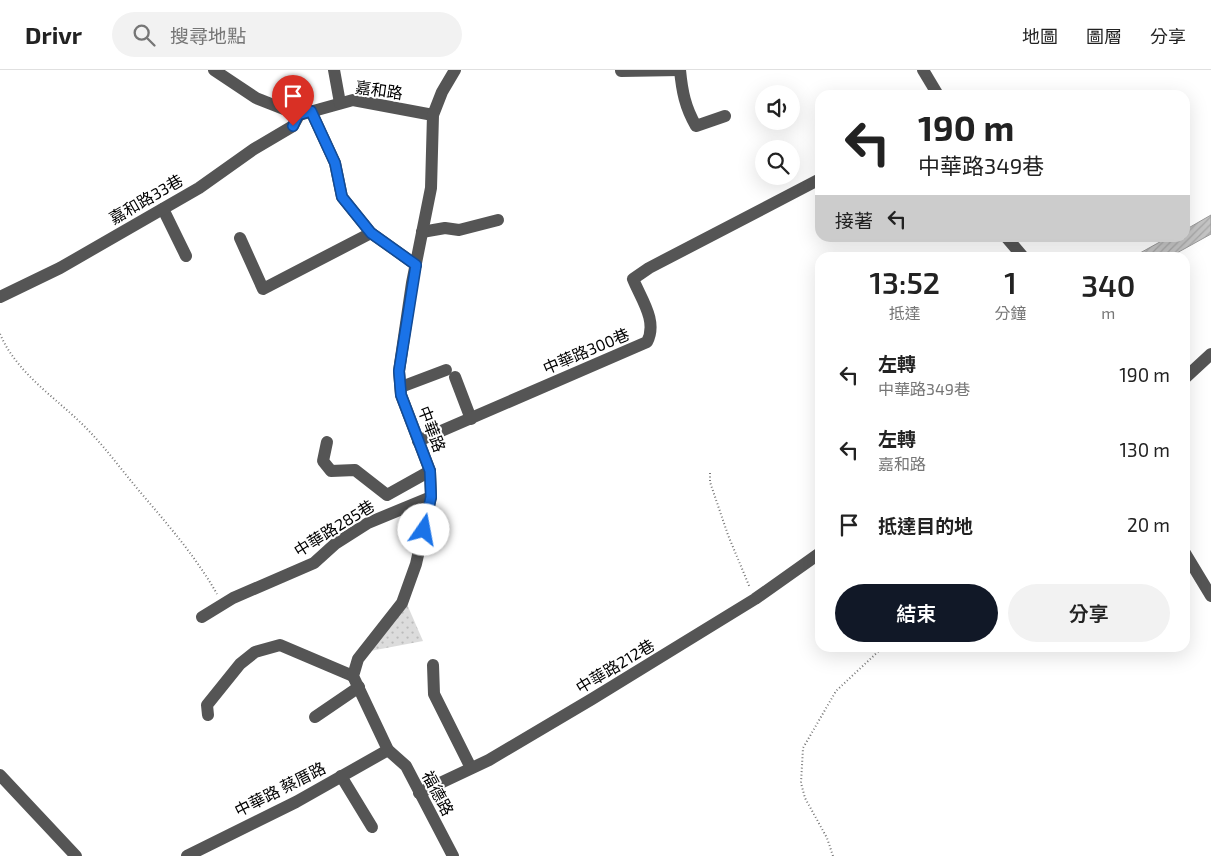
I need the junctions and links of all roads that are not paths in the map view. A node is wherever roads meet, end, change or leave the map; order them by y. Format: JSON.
{"nodes":[{"id":1,"x":214,"y":70,"type":"edge"},
{"id":2,"x":334,"y":70,"type":"edge"},
{"id":3,"x":455,"y":70,"type":"edge"},
{"id":4,"x":621,"y":70,"type":"edge"},
{"id":5,"x":680,"y":70,"type":"edge"},
{"id":6,"x":923,"y":70,"type":"edge"},
{"id":7,"x":935,"y":90,"type":"edge"},
{"id":8,"x":340,"y":103,"type":"junction"},
{"id":9,"x":305,"y":113,"type":"junction"},
{"id":10,"x":434,"y":115,"type":"junction"},
{"id":11,"x":725,"y":116,"type":"dead end"},
{"id":12,"x":815,"y":181,"type":"edge"},
{"id":13,"x":163,"y":209,"type":"junction"},
{"id":14,"x":498,"y":220,"type":"dead end"},
{"id":15,"x":422,"y":232,"type":"junction"},
{"id":16,"x":371,"y":233,"type":"junction"},
{"id":17,"x":240,"y":238,"type":"dead end"},
{"id":18,"x":1010,"y":242,"type":"edge"},
{"id":19,"x":1019,"y":252,"type":"edge"},
{"id":20,"x":186,"y":256,"type":"dead end"},
{"id":21,"x":416,"y":265,"type":"junction"},
{"id":22,"x":0,"y":298,"type":"edge"},
{"id":23,"x":1211,"y":354,"type":"edge"},
{"id":24,"x":1190,"y":373,"type":"edge"},
{"id":25,"x":401,"y":387,"type":"junction"},
{"id":26,"x":471,"y":418,"type":"junction"},
{"id":27,"x":418,"y":441,"type":"junction"},
{"id":28,"x":327,"y":442,"type":"dead end"},
{"id":29,"x":430,"y":471,"type":"junction"},
{"id":30,"x":431,"y":497,"type":"junction"},
{"id":31,"x":815,"y":556,"type":"edge"},
{"id":32,"x":1190,"y":561,"type":"edge"},
{"id":33,"x":1211,"y":596,"type":"edge"},
{"id":34,"x":202,"y":617,"type":"dead end"},
{"id":35,"x":433,"y":665,"type":"dead end"},
{"id":36,"x":356,"y":682,"type":"junction"},
{"id":37,"x":208,"y":715,"type":"dead end"},
{"id":38,"x":315,"y":717,"type":"dead end"},
{"id":39,"x":388,"y":750,"type":"junction"},
{"id":40,"x":471,"y":768,"type":"junction"},
{"id":41,"x":0,"y":775,"type":"edge"},
{"id":42,"x":341,"y":776,"type":"junction"},
{"id":43,"x":419,"y":793,"type":"junction"},
{"id":44,"x":372,"y":827,"type":"dead end"},
{"id":45,"x":76,"y":856,"type":"edge"},
{"id":46,"x":187,"y":856,"type":"edge"},
{"id":47,"x":453,"y":856,"type":"edge"}],
"edges":[{"from":1,"to":9,"type":"street"},
{"from":2,"to":8,"type":"street"},
{"from":3,"to":10,"type":"street","name":"中華路"},
{"from":4,"to":5,"type":"street"},
{"from":5,"to":11,"type":"street"},
{"from":6,"to":7,"type":"street"},
{"from":8,"to":9,"type":"street","name":"嘉和路"},
{"from":8,"to":10,"type":"street","name":"嘉和路"},
{"from":9,"to":13,"type":"street","name":"嘉和路33巷"},
{"from":9,"to":16,"type":"street"},
{"from":10,"to":15,"type":"street","name":"中華路"},
{"from":12,"to":26,"type":"street","name":"中華路300巷"},
{"from":13,"to":20,"type":"street"},
{"from":13,"to":22,"type":"street","name":"嘉和路33巷"},
{"from":14,"to":15,"type":"street"},
{"from":15,"to":21,"type":"street","name":"中華路"},
{"from":16,"to":17,"type":"street"},
{"from":16,"to":21,"type":"street"},
{"from":18,"to":19,"type":"street"},
{"from":21,"to":25,"type":"street","name":"中華路"},
{"from":23,"to":24,"type":"street"},
{"from":25,"to":26,"type":"street"},
{"from":25,"to":27,"type":"street","name":"中華路"},
{"from":26,"to":27,"type":"street","name":"中華路300巷"},
{"from":27,"to":29,"type":"street","name":"中華路"},
{"from":28,"to":29,"type":"street"},
{"from":29,"to":30,"type":"street","name":"中華路"},
{"from":30,"to":34,"type":"street","name":"中華路285巷"},
{"from":30,"to":36,"type":"street","name":"中華路"},
{"from":31,"to":40,"type":"street","name":"中華路212巷"},
{"from":32,"to":33,"type":"street"},
{"from":35,"to":40,"type":"street"},
{"from":36,"to":37,"type":"street"},
{"from":36,"to":38,"type":"street"},
{"from":36,"to":39,"type":"street"},
{"from":39,"to":42,"type":"street","name":"中華路 蔡厝路"},
{"from":39,"to":43,"type":"street","name":"福德路"},
{"from":40,"to":43,"type":"street","name":"中華路212巷"},
{"from":41,"to":45,"type":"street"},
{"from":42,"to":44,"type":"street"},
{"from":42,"to":46,"type":"street","name":"中華路 蔡厝路"},
{"from":43,"to":47,"type":"street","name":"福德路"}]}
